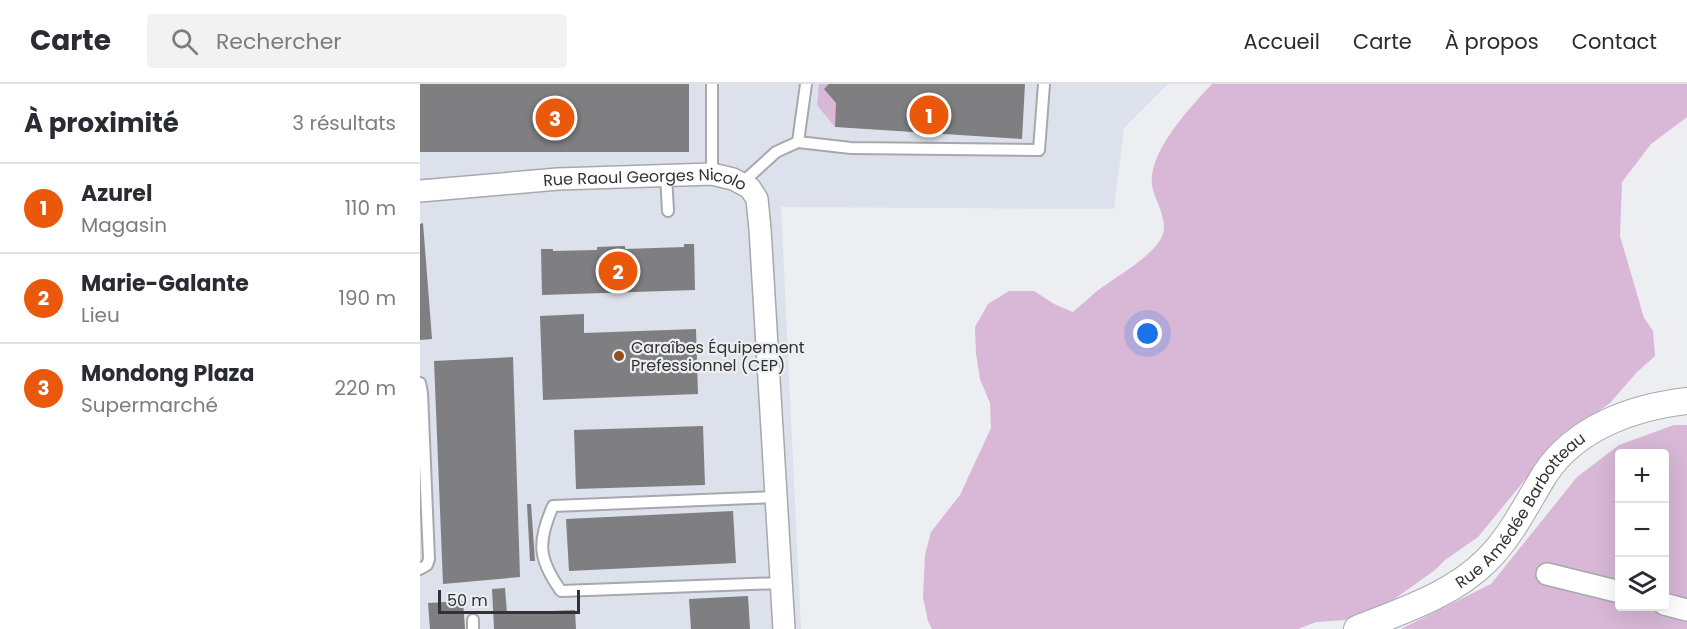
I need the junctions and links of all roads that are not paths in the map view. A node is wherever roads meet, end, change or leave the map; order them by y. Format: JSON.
{"nodes":[{"id":1,"x":712,"y":84,"type":"edge"},
{"id":2,"x":806,"y":84,"type":"edge"},
{"id":3,"x":1044,"y":84,"type":"edge"},
{"id":4,"x":798,"y":142,"type":"junction"},
{"id":5,"x":712,"y":174,"type":"junction"},
{"id":6,"x":666,"y":175,"type":"junction"},
{"id":7,"x":742,"y":183,"type":"junction"},
{"id":8,"x":420,"y":191,"type":"edge"},
{"id":9,"x":668,"y":211,"type":"dead end"},
{"id":10,"x":420,"y":383,"type":"edge"},
{"id":11,"x":1687,"y":401,"type":"edge"},
{"id":12,"x":776,"y":498,"type":"junction"},
{"id":13,"x":420,"y":569,"type":"edge"},
{"id":14,"x":1547,"y":574,"type":"dead end"},
{"id":15,"x":781,"y":583,"type":"junction"},
{"id":16,"x":1615,"y":591,"type":"edge"},
{"id":17,"x":1669,"y":605,"type":"edge"},
{"id":18,"x":1687,"y":610,"type":"edge"},
{"id":19,"x":784,"y":629,"type":"edge"},
{"id":20,"x":1357,"y":629,"type":"edge"}],
"edges":[{"from":1,"to":5,"type":"lane"},
{"from":2,"to":4,"type":"lane"},
{"from":3,"to":4,"type":"lane"},
{"from":4,"to":7,"type":"lane"},
{"from":5,"to":6,"type":"street","name":"Rue Raoul Georges Nicolo"},
{"from":5,"to":7,"type":"street","name":"Rue Raoul Georges Nicolo"},
{"from":6,"to":8,"type":"street","name":"Rue Raoul Georges Nicolo"},
{"from":6,"to":9,"type":"lane"},
{"from":7,"to":12,"type":"street","name":"Rue Raoul Georges Nicolo"},
{"from":10,"to":13,"type":"lane"},
{"from":11,"to":20,"type":"street","name":"Rue Amédée Barbotteau"},
{"from":12,"to":15,"type":"street","name":"Rue Raoul Georges Nicolo"},
{"from":12,"to":15,"type":"lane"},
{"from":14,"to":16,"type":"street"},
{"from":15,"to":19,"type":"street","name":"Rue Raoul Georges Nicolo"},
{"from":17,"to":18,"type":"street"}]}
